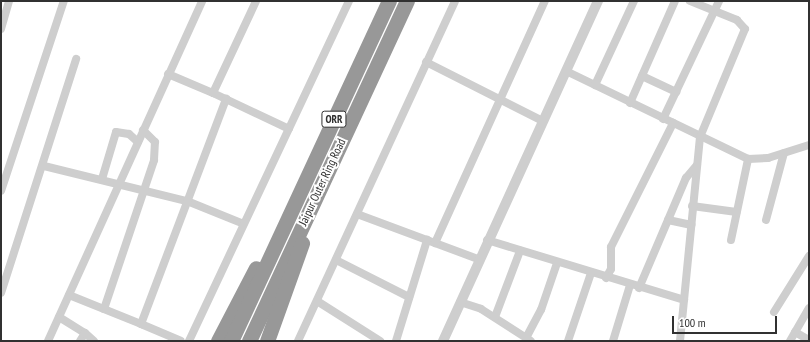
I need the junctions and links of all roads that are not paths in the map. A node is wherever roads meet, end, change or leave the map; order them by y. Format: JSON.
{"nodes":[{"id":1,"x":9,"y":1,"type":"edge"},
{"id":2,"x":64,"y":1,"type":"edge"},
{"id":3,"x":202,"y":1,"type":"edge"},
{"id":4,"x":256,"y":1,"type":"edge"},
{"id":5,"x":349,"y":1,"type":"edge"},
{"id":6,"x":455,"y":1,"type":"edge"},
{"id":7,"x":544,"y":1,"type":"edge"},
{"id":8,"x":598,"y":1,"type":"edge"},
{"id":9,"x":634,"y":1,"type":"edge"},
{"id":10,"x":675,"y":1,"type":"edge"},
{"id":11,"x":690,"y":1,"type":"edge"},
{"id":12,"x":719,"y":1,"type":"edge"},
{"id":13,"x":388,"y":4,"type":"edge"},
{"id":14,"x":405,"y":7,"type":"edge"},
{"id":15,"x":714,"y":11,"type":"junction"},
{"id":16,"x":1,"y":29,"type":"edge"},
{"id":17,"x":76,"y":59,"type":"dead end"},
{"id":18,"x":426,"y":62,"type":"junction"},
{"id":19,"x":566,"y":71,"type":"junction"},
{"id":20,"x":168,"y":74,"type":"junction"},
{"id":21,"x":642,"y":76,"type":"junction"},
{"id":22,"x":595,"y":85,"type":"junction"},
{"id":23,"x":676,"y":92,"type":"junction"},
{"id":24,"x":213,"y":93,"type":"junction"},
{"id":25,"x":226,"y":99,"type":"junction"},
{"id":26,"x":498,"y":99,"type":"junction"},
{"id":27,"x":630,"y":103,"type":"junction"},
{"id":28,"x":663,"y":119,"type":"junction"},
{"id":29,"x":543,"y":121,"type":"junction"},
{"id":30,"x":673,"y":123,"type":"junction"},
{"id":31,"x":289,"y":129,"type":"junction"},
{"id":32,"x":143,"y":130,"type":"junction"},
{"id":33,"x":700,"y":137,"type":"junction"},
{"id":34,"x":138,"y":142,"type":"junction"},
{"id":35,"x":809,"y":145,"type":"edge"},
{"id":36,"x":784,"y":153,"type":"junction"},
{"id":37,"x":748,"y":159,"type":"junction"},
{"id":38,"x":697,"y":165,"type":"junction"},
{"id":39,"x":44,"y":166,"type":"junction"},
{"id":40,"x":326,"y":174,"type":"junction"},
{"id":41,"x":102,"y":179,"type":"junction"},
{"id":42,"x":120,"y":182,"type":"junction"},
{"id":43,"x":146,"y":189,"type":"junction"},
{"id":44,"x":1,"y":191,"type":"edge"},
{"id":45,"x":187,"y":201,"type":"junction"},
{"id":46,"x":692,"y":206,"type":"junction"},
{"id":47,"x":737,"y":212,"type":"junction"},
{"id":48,"x":356,"y":214,"type":"junction"},
{"id":49,"x":668,"y":220,"type":"junction"},
{"id":50,"x":766,"y":220,"type":"dead end"},
{"id":51,"x":244,"y":224,"type":"junction"},
{"id":52,"x":690,"y":225,"type":"junction"},
{"id":53,"x":280,"y":231,"type":"junction"},
{"id":54,"x":426,"y":240,"type":"junction"},
{"id":55,"x":488,"y":240,"type":"junction"},
{"id":56,"x":731,"y":240,"type":"dead end"},
{"id":57,"x":435,"y":243,"type":"junction"},
{"id":58,"x":520,"y":251,"type":"junction"},
{"id":59,"x":809,"y":256,"type":"edge"},
{"id":60,"x":336,"y":260,"type":"junction"},
{"id":61,"x":478,"y":260,"type":"junction"},
{"id":62,"x":557,"y":263,"type":"junction"},
{"id":63,"x":591,"y":274,"type":"junction"},
{"id":64,"x":606,"y":278,"type":"junction"},
{"id":65,"x":630,"y":285,"type":"junction"},
{"id":66,"x":639,"y":288,"type":"junction"},
{"id":67,"x":1,"y":293,"type":"edge"},
{"id":68,"x":69,"y":296,"type":"junction"},
{"id":69,"x":409,"y":297,"type":"junction"},
{"id":70,"x":684,"y":300,"type":"junction"},
{"id":71,"x":317,"y":301,"type":"junction"},
{"id":72,"x":460,"y":302,"type":"junction"},
{"id":73,"x":809,"y":308,"type":"edge"},
{"id":74,"x":104,"y":309,"type":"junction"},
{"id":75,"x":774,"y":312,"type":"dead end"},
{"id":76,"x":59,"y":317,"type":"junction"},
{"id":77,"x":495,"y":317,"type":"junction"},
{"id":78,"x":142,"y":324,"type":"junction"},
{"id":79,"x":795,"y":332,"type":"junction"},
{"id":80,"x":85,"y":333,"type":"junction"},
{"id":81,"x":366,"y":338,"type":"edge"},
{"id":82,"x":529,"y":340,"type":"edge"},
{"id":83,"x":809,"y":340,"type":"edge"},
{"id":84,"x":48,"y":341,"type":"edge"},
{"id":85,"x":80,"y":341,"type":"edge"},
{"id":86,"x":94,"y":341,"type":"edge"},
{"id":87,"x":181,"y":341,"type":"edge"},
{"id":88,"x":189,"y":341,"type":"edge"},
{"id":89,"x":218,"y":341,"type":"edge"},
{"id":90,"x":231,"y":341,"type":"edge"},
{"id":91,"x":249,"y":341,"type":"edge"},
{"id":92,"x":267,"y":341,"type":"edge"},
{"id":93,"x":298,"y":341,"type":"edge"},
{"id":94,"x":380,"y":341,"type":"edge"},
{"id":95,"x":396,"y":341,"type":"edge"},
{"id":96,"x":443,"y":341,"type":"edge"},
{"id":97,"x":568,"y":341,"type":"edge"},
{"id":98,"x":613,"y":341,"type":"edge"},
{"id":99,"x":680,"y":341,"type":"edge"},
{"id":100,"x":790,"y":341,"type":"edge"}],
"edges":[{"from":1,"to":16,"type":"street"},
{"from":2,"to":44,"type":"street"},
{"from":3,"to":20,"type":"street"},
{"from":4,"to":24,"type":"street"},
{"from":5,"to":31,"type":"street"},
{"from":6,"to":18,"type":"street"},
{"from":7,"to":26,"type":"street"},
{"from":8,"to":19,"type":"street"},
{"from":9,"to":22,"type":"street"},
{"from":10,"to":21,"type":"street"},
{"from":11,"to":15,"type":"street"},
{"from":12,"to":15,"type":"street"},
{"from":13,"to":53,"type":"highway","name":"Jaipur Outer Ring Road","number":"ORR"},
{"from":14,"to":40,"type":"highway","name":"Jaipur Outer Ring Road","number":"ORR"},
{"from":15,"to":23,"type":"street"},
{"from":15,"to":33,"type":"street"},
{"from":17,"to":39,"type":"street"},
{"from":18,"to":26,"type":"street"},
{"from":18,"to":48,"type":"street"},
{"from":19,"to":22,"type":"street"},
{"from":19,"to":29,"type":"street"},
{"from":20,"to":24,"type":"street"},
{"from":20,"to":32,"type":"street"},
{"from":21,"to":23,"type":"street"},
{"from":21,"to":27,"type":"street"},
{"from":22,"to":27,"type":"street"},
{"from":23,"to":28,"type":"street"},
{"from":24,"to":25,"type":"street"},
{"from":25,"to":31,"type":"street"},
{"from":25,"to":45,"type":"street"},
{"from":26,"to":29,"type":"street"},
{"from":26,"to":57,"type":"street"},
{"from":27,"to":28,"type":"street"},
{"from":28,"to":30,"type":"street"},
{"from":29,"to":55,"type":"street"},
{"from":30,"to":33,"type":"street"},
{"from":30,"to":64,"type":"street"},
{"from":31,"to":51,"type":"street"},
{"from":32,"to":34,"type":"street"},
{"from":32,"to":43,"type":"street"},
{"from":33,"to":37,"type":"street"},
{"from":33,"to":38,"type":"street"},
{"from":34,"to":41,"type":"street"},
{"from":34,"to":42,"type":"street"},
{"from":35,"to":36,"type":"street"},
{"from":36,"to":37,"type":"street"},
{"from":36,"to":50,"type":"street"},
{"from":37,"to":47,"type":"street"},
{"from":38,"to":46,"type":"street"},
{"from":38,"to":49,"type":"street"},
{"from":39,"to":41,"type":"street"},
{"from":39,"to":67,"type":"street"},
{"from":40,"to":91,"type":"highway","name":"Jaipur Outer Ring Road","number":"ORR"},
{"from":40,"to":92,"type":"highway"},
{"from":41,"to":42,"type":"street"},
{"from":42,"to":43,"type":"street"},
{"from":42,"to":68,"type":"street"},
{"from":43,"to":45,"type":"street"},
{"from":43,"to":74,"type":"street"},
{"from":45,"to":51,"type":"street"},
{"from":45,"to":78,"type":"street"},
{"from":46,"to":47,"type":"street"},
{"from":46,"to":52,"type":"street"},
{"from":47,"to":56,"type":"street"},
{"from":48,"to":54,"type":"street"},
{"from":48,"to":60,"type":"street"},
{"from":49,"to":52,"type":"street"},
{"from":49,"to":66,"type":"street"},
{"from":51,"to":88,"type":"street"},
{"from":52,"to":70,"type":"street"},
{"from":53,"to":89,"type":"highway"},
{"from":53,"to":90,"type":"highway"},
{"from":54,"to":57,"type":"street"},
{"from":54,"to":69,"type":"street"},
{"from":55,"to":58,"type":"street"},
{"from":55,"to":61,"type":"street"},
{"from":57,"to":61,"type":"street"},
{"from":58,"to":62,"type":"street"},
{"from":58,"to":77,"type":"street"},
{"from":59,"to":75,"type":"street"},
{"from":60,"to":69,"type":"street"},
{"from":60,"to":71,"type":"street"},
{"from":61,"to":72,"type":"street"},
{"from":62,"to":63,"type":"street"},
{"from":62,"to":82,"type":"street"},
{"from":63,"to":64,"type":"street"},
{"from":63,"to":97,"type":"street"},
{"from":64,"to":65,"type":"street"},
{"from":65,"to":66,"type":"street"},
{"from":65,"to":98,"type":"street"},
{"from":66,"to":70,"type":"street"},
{"from":68,"to":74,"type":"street"},
{"from":68,"to":76,"type":"street"},
{"from":69,"to":95,"type":"street"},
{"from":70,"to":99,"type":"street"},
{"from":71,"to":81,"type":"street"},
{"from":71,"to":93,"type":"street"},
{"from":72,"to":77,"type":"street"},
{"from":72,"to":96,"type":"street"},
{"from":73,"to":79,"type":"street"},
{"from":74,"to":78,"type":"street"},
{"from":76,"to":80,"type":"street"},
{"from":76,"to":84,"type":"street"},
{"from":77,"to":82,"type":"street"},
{"from":78,"to":87,"type":"street"},
{"from":79,"to":83,"type":"street"},
{"from":79,"to":100,"type":"street"},
{"from":80,"to":85,"type":"street"},
{"from":80,"to":86,"type":"street"},
{"from":81,"to":94,"type":"street"}]}
